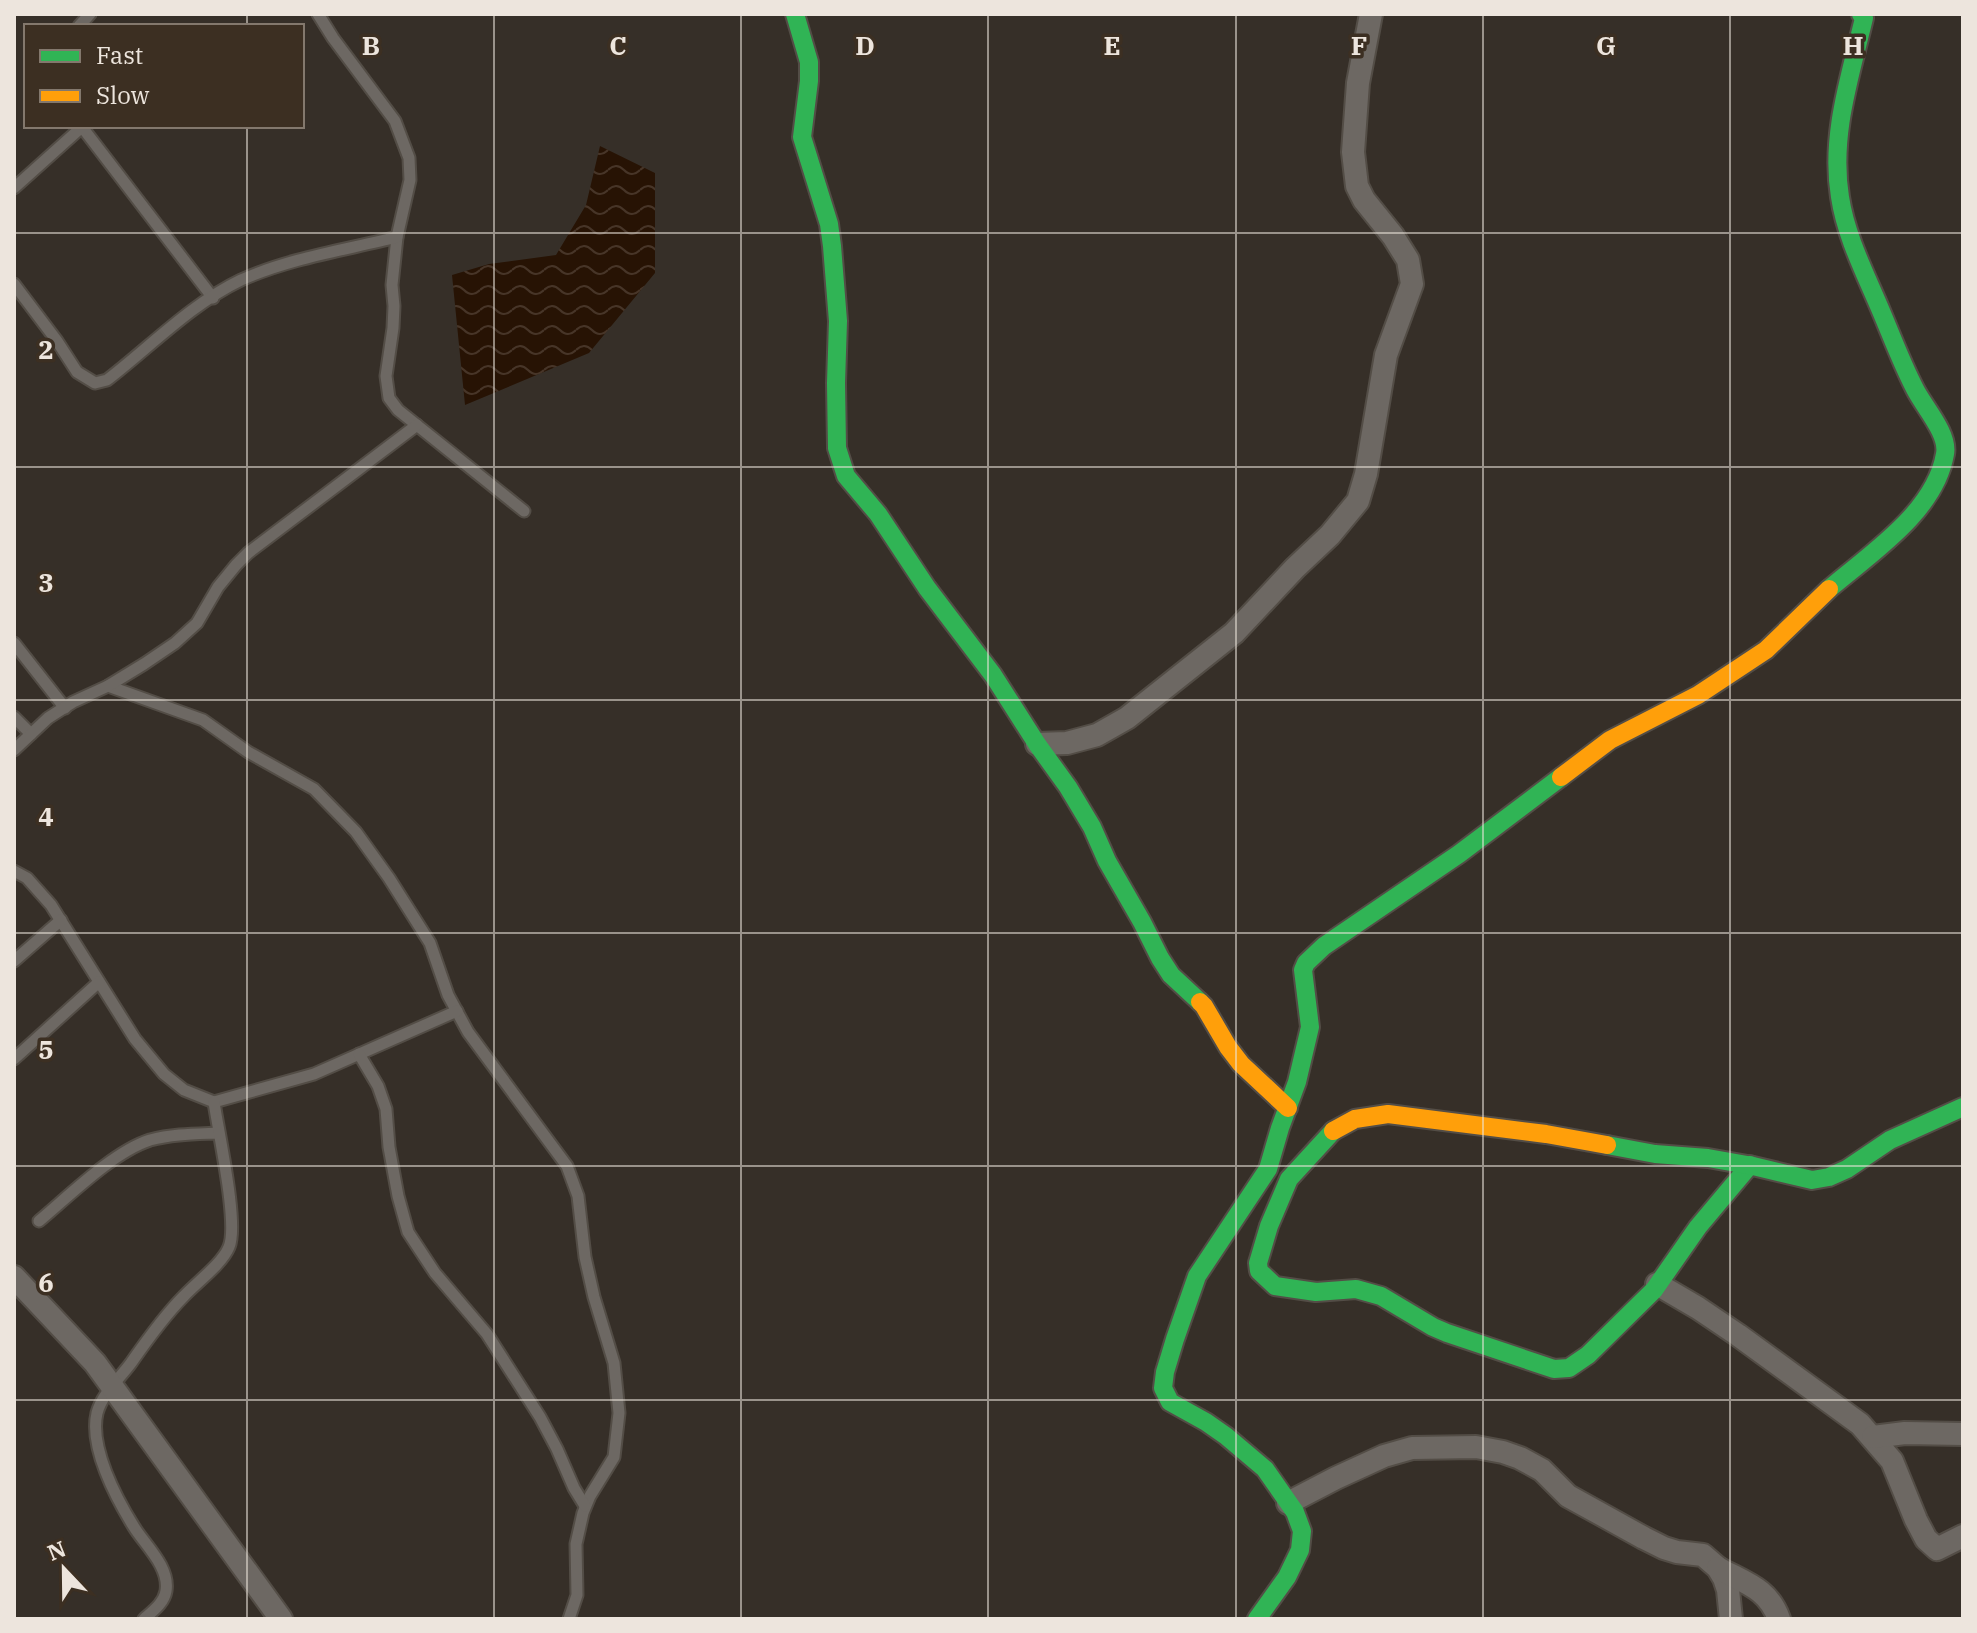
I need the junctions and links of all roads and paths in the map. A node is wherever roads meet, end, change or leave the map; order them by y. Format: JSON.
{"nodes":[{"id":1,"x":318,"y":14,"type":"edge"},
{"id":2,"x":795,"y":14,"type":"edge"},
{"id":3,"x":1371,"y":14,"type":"edge"},
{"id":4,"x":1861,"y":14,"type":"edge"},
{"id":5,"x":80,"y":128,"type":"edge"},
{"id":6,"x":84,"y":128,"type":"edge"},
{"id":7,"x":14,"y":188,"type":"edge"},
{"id":8,"x":397,"y":237,"type":"junction"},
{"id":9,"x":14,"y":284,"type":"edge"},
{"id":10,"x":213,"y":298,"type":"junction"},
{"id":11,"x":417,"y":425,"type":"junction"},
{"id":12,"x":524,"y":511,"type":"dead end"},
{"id":13,"x":14,"y":643,"type":"edge"},
{"id":14,"x":108,"y":686,"type":"junction"},
{"id":15,"x":65,"y":708,"type":"junction"},
{"id":16,"x":14,"y":717,"type":"edge"},
{"id":17,"x":31,"y":734,"type":"junction"},
{"id":18,"x":1037,"y":744,"type":"junction"},
{"id":19,"x":14,"y":750,"type":"edge"},
{"id":20,"x":14,"y":871,"type":"edge"},
{"id":21,"x":61,"y":920,"type":"junction"},
{"id":22,"x":14,"y":961,"type":"edge"},
{"id":23,"x":99,"y":982,"type":"junction"},
{"id":24,"x":457,"y":1011,"type":"junction"},
{"id":25,"x":359,"y":1054,"type":"junction"},
{"id":26,"x":14,"y":1059,"type":"edge"},
{"id":27,"x":214,"y":1102,"type":"junction"},
{"id":28,"x":1963,"y":1107,"type":"edge"},
{"id":29,"x":1288,"y":1108,"type":"junction"},
{"id":30,"x":218,"y":1133,"type":"junction"},
{"id":31,"x":1750,"y":1165,"type":"junction"},
{"id":32,"x":39,"y":1221,"type":"dead end"},
{"id":33,"x":14,"y":1277,"type":"edge"},
{"id":34,"x":1657,"y":1284,"type":"junction"},
{"id":35,"x":112,"y":1385,"type":"junction"},
{"id":36,"x":1963,"y":1434,"type":"edge"},
{"id":37,"x":1873,"y":1437,"type":"junction"},
{"id":38,"x":1288,"y":1503,"type":"junction"},
{"id":39,"x":585,"y":1506,"type":"junction"},
{"id":40,"x":1963,"y":1536,"type":"edge"},
{"id":41,"x":1718,"y":1568,"type":"junction"},
{"id":42,"x":144,"y":1619,"type":"edge"},
{"id":43,"x":281,"y":1619,"type":"edge"},
{"id":44,"x":569,"y":1619,"type":"edge"},
{"id":45,"x":1257,"y":1619,"type":"edge"},
{"id":46,"x":1731,"y":1619,"type":"edge"},
{"id":47,"x":1779,"y":1619,"type":"edge"}],
"edges":[{"from":1,"to":8,"type":"lane"},
{"from":2,"to":18,"type":"street"},
{"from":3,"to":18,"type":"street"},
{"from":4,"to":29,"type":"street"},
{"from":5,"to":7,"type":"lane"},
{"from":6,"to":10,"type":"lane"},
{"from":8,"to":10,"type":"lane"},
{"from":8,"to":11,"type":"lane"},
{"from":9,"to":10,"type":"lane"},
{"from":11,"to":12,"type":"lane"},
{"from":11,"to":14,"type":"lane"},
{"from":13,"to":15,"type":"lane"},
{"from":14,"to":15,"type":"lane"},
{"from":14,"to":24,"type":"lane"},
{"from":15,"to":17,"type":"lane"},
{"from":16,"to":17,"type":"lane"},
{"from":17,"to":19,"type":"lane"},
{"from":18,"to":29,"type":"street"},
{"from":20,"to":21,"type":"lane"},
{"from":21,"to":22,"type":"lane"},
{"from":21,"to":23,"type":"lane"},
{"from":23,"to":26,"type":"lane"},
{"from":23,"to":27,"type":"lane"},
{"from":24,"to":25,"type":"lane"},
{"from":24,"to":39,"type":"lane"},
{"from":25,"to":27,"type":"lane"},
{"from":25,"to":39,"type":"lane"},
{"from":27,"to":30,"type":"lane"},
{"from":28,"to":31,"type":"street"},
{"from":29,"to":38,"type":"street"},
{"from":30,"to":32,"type":"lane"},
{"from":30,"to":35,"type":"lane"},
{"from":31,"to":34,"type":"street"},
{"from":31,"to":34,"type":"street"},
{"from":33,"to":35,"type":"street"},
{"from":34,"to":37,"type":"street"},
{"from":35,"to":42,"type":"lane"},
{"from":35,"to":43,"type":"street"},
{"from":36,"to":37,"type":"street"},
{"from":37,"to":40,"type":"street"},
{"from":38,"to":41,"type":"street"},
{"from":38,"to":45,"type":"street"},
{"from":39,"to":44,"type":"lane"},
{"from":41,"to":46,"type":"street"},
{"from":41,"to":47,"type":"street"}]}
